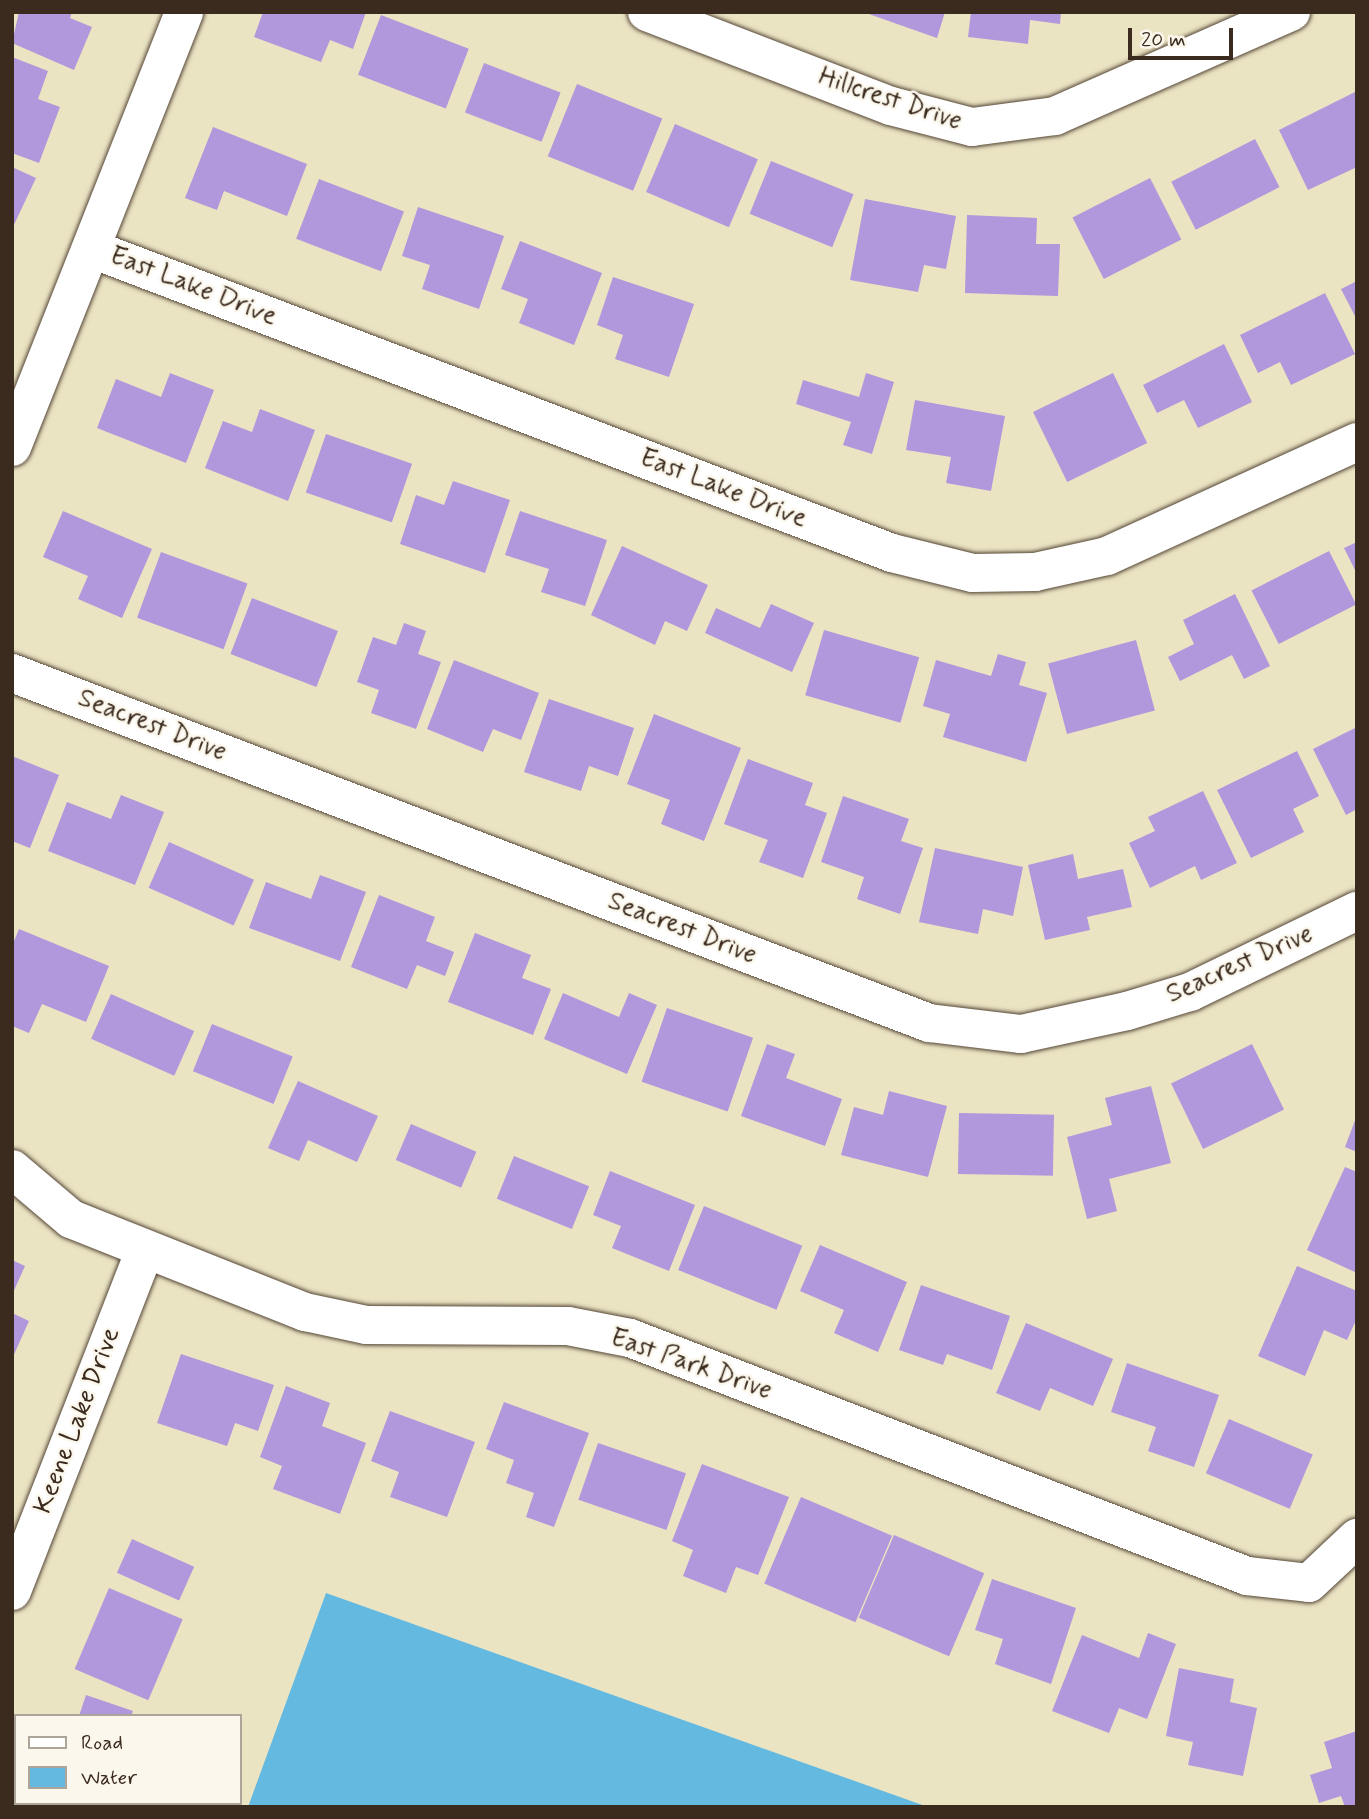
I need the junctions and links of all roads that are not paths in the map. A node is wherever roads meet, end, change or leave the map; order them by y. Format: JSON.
{"nodes":[{"id":1,"x":184,"y":12,"type":"edge"},
{"id":2,"x":647,"y":12,"type":"edge"},
{"id":3,"x":1291,"y":12,"type":"edge"},
{"id":4,"x":93,"y":249,"type":"junction"},
{"id":5,"x":1357,"y":442,"type":"edge"},
{"id":6,"x":12,"y":447,"type":"edge"},
{"id":7,"x":12,"y":673,"type":"edge"},
{"id":8,"x":1357,"y":911,"type":"edge"},
{"id":9,"x":12,"y":1169,"type":"edge"},
{"id":10,"x":144,"y":1252,"type":"junction"},
{"id":11,"x":1357,"y":1538,"type":"edge"},
{"id":12,"x":12,"y":1591,"type":"edge"}],
"edges":[{"from":1,"to":4,"type":"street"},
{"from":2,"to":3,"type":"street","name":"Hillcrest Drive"},
{"from":4,"to":5,"type":"street","name":"East Lake Drive"},
{"from":4,"to":6,"type":"street"},
{"from":7,"to":8,"type":"street","name":"Seacrest Drive"},
{"from":9,"to":10,"type":"street","name":"East Park Drive"},
{"from":10,"to":11,"type":"street","name":"East Park Drive"},
{"from":10,"to":12,"type":"street","name":"Keene Lake Drive"}]}
